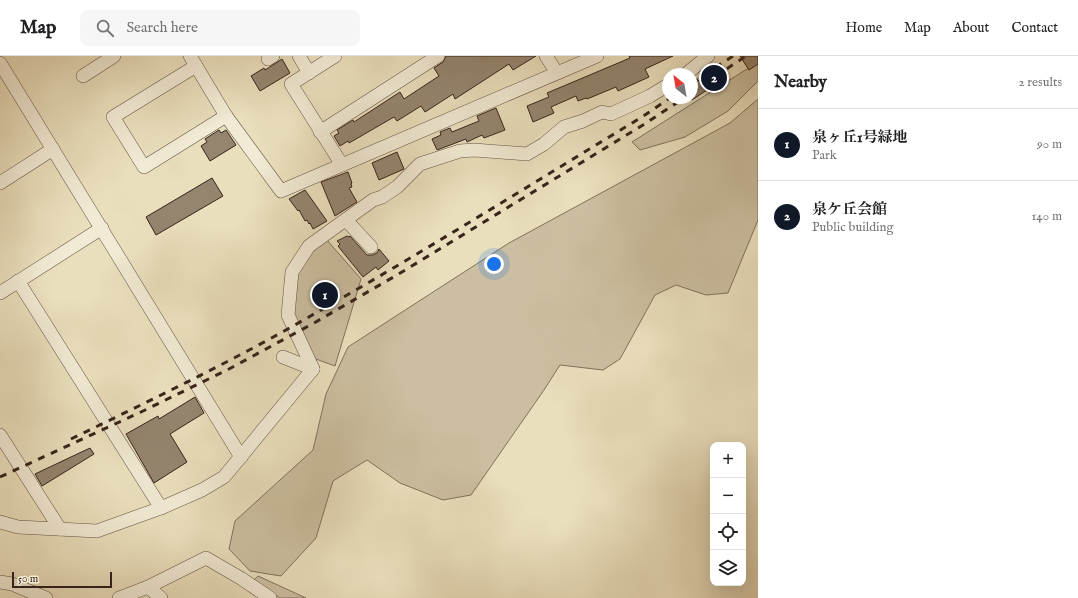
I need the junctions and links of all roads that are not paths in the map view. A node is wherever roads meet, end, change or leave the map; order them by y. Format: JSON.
{"nodes":[{"id":1,"x":114,"y":56,"type":"edge"},
{"id":2,"x":299,"y":56,"type":"edge"},
{"id":3,"x":335,"y":56,"type":"edge"},
{"id":4,"x":438,"y":56,"type":"edge"},
{"id":5,"x":546,"y":56,"type":"edge"},
{"id":6,"x":597,"y":56,"type":"edge"},
{"id":7,"x":708,"y":56,"type":"edge"},
{"id":8,"x":193,"y":61,"type":"edge"},
{"id":9,"x":1,"y":68,"type":"edge"},
{"id":10,"x":693,"y":68,"type":"edge"},
{"id":11,"x":309,"y":73,"type":"junction"},
{"id":12,"x":557,"y":73,"type":"junction"},
{"id":13,"x":83,"y":76,"type":"dead end"},
{"id":14,"x":662,"y":89,"type":"edge"},
{"id":15,"x":226,"y":116,"type":"junction"},
{"id":16,"x":320,"y":132,"type":"junction"},
{"id":17,"x":53,"y":149,"type":"junction"},
{"id":18,"x":342,"y":165,"type":"junction"},
{"id":19,"x":0,"y":183,"type":"edge"},
{"id":20,"x":346,"y":220,"type":"junction"},
{"id":21,"x":102,"y":228,"type":"junction"},
{"id":22,"x":371,"y":247,"type":"dead end"},
{"id":23,"x":18,"y":281,"type":"junction"},
{"id":24,"x":0,"y":293,"type":"edge"},
{"id":25,"x":283,"y":357,"type":"dead end"},
{"id":26,"x":313,"y":369,"type":"junction"},
{"id":27,"x":0,"y":435,"type":"edge"},
{"id":28,"x":241,"y":457,"type":"junction"},
{"id":29,"x":161,"y":508,"type":"junction"},
{"id":30,"x":0,"y":522,"type":"edge"},
{"id":31,"x":60,"y":529,"type":"junction"},
{"id":32,"x":0,"y":582,"type":"edge"},
{"id":33,"x":148,"y":587,"type":"junction"},
{"id":34,"x":46,"y":598,"type":"edge"},
{"id":35,"x":119,"y":598,"type":"edge"},
{"id":36,"x":161,"y":598,"type":"edge"},
{"id":37,"x":270,"y":598,"type":"edge"}],
"edges":[{"from":1,"to":13,"type":"street"},
{"from":2,"to":11,"type":"street"},
{"from":3,"to":11,"type":"street"},
{"from":4,"to":16,"type":"street"},
{"from":5,"to":12,"type":"street"},
{"from":6,"to":12,"type":"street"},
{"from":7,"to":10,"type":"street"},
{"from":8,"to":15,"type":"street"},
{"from":8,"to":15,"type":"street"},
{"from":9,"to":17,"type":"street"},
{"from":11,"to":16,"type":"street"},
{"from":12,"to":18,"type":"street"},
{"from":14,"to":20,"type":"street"},
{"from":15,"to":18,"type":"street"},
{"from":16,"to":18,"type":"street"},
{"from":17,"to":19,"type":"street"},
{"from":17,"to":21,"type":"street"},
{"from":20,"to":22,"type":"street"},
{"from":20,"to":26,"type":"street"},
{"from":21,"to":23,"type":"street"},
{"from":21,"to":28,"type":"street"},
{"from":23,"to":24,"type":"street"},
{"from":23,"to":29,"type":"street"},
{"from":25,"to":26,"type":"street"},
{"from":26,"to":28,"type":"street"},
{"from":27,"to":31,"type":"street"},
{"from":28,"to":29,"type":"street"},
{"from":29,"to":31,"type":"street"},
{"from":30,"to":31,"type":"street"},
{"from":32,"to":34,"type":"street"},
{"from":33,"to":35,"type":"street"},
{"from":33,"to":36,"type":"street"},
{"from":33,"to":37,"type":"street"}]}
